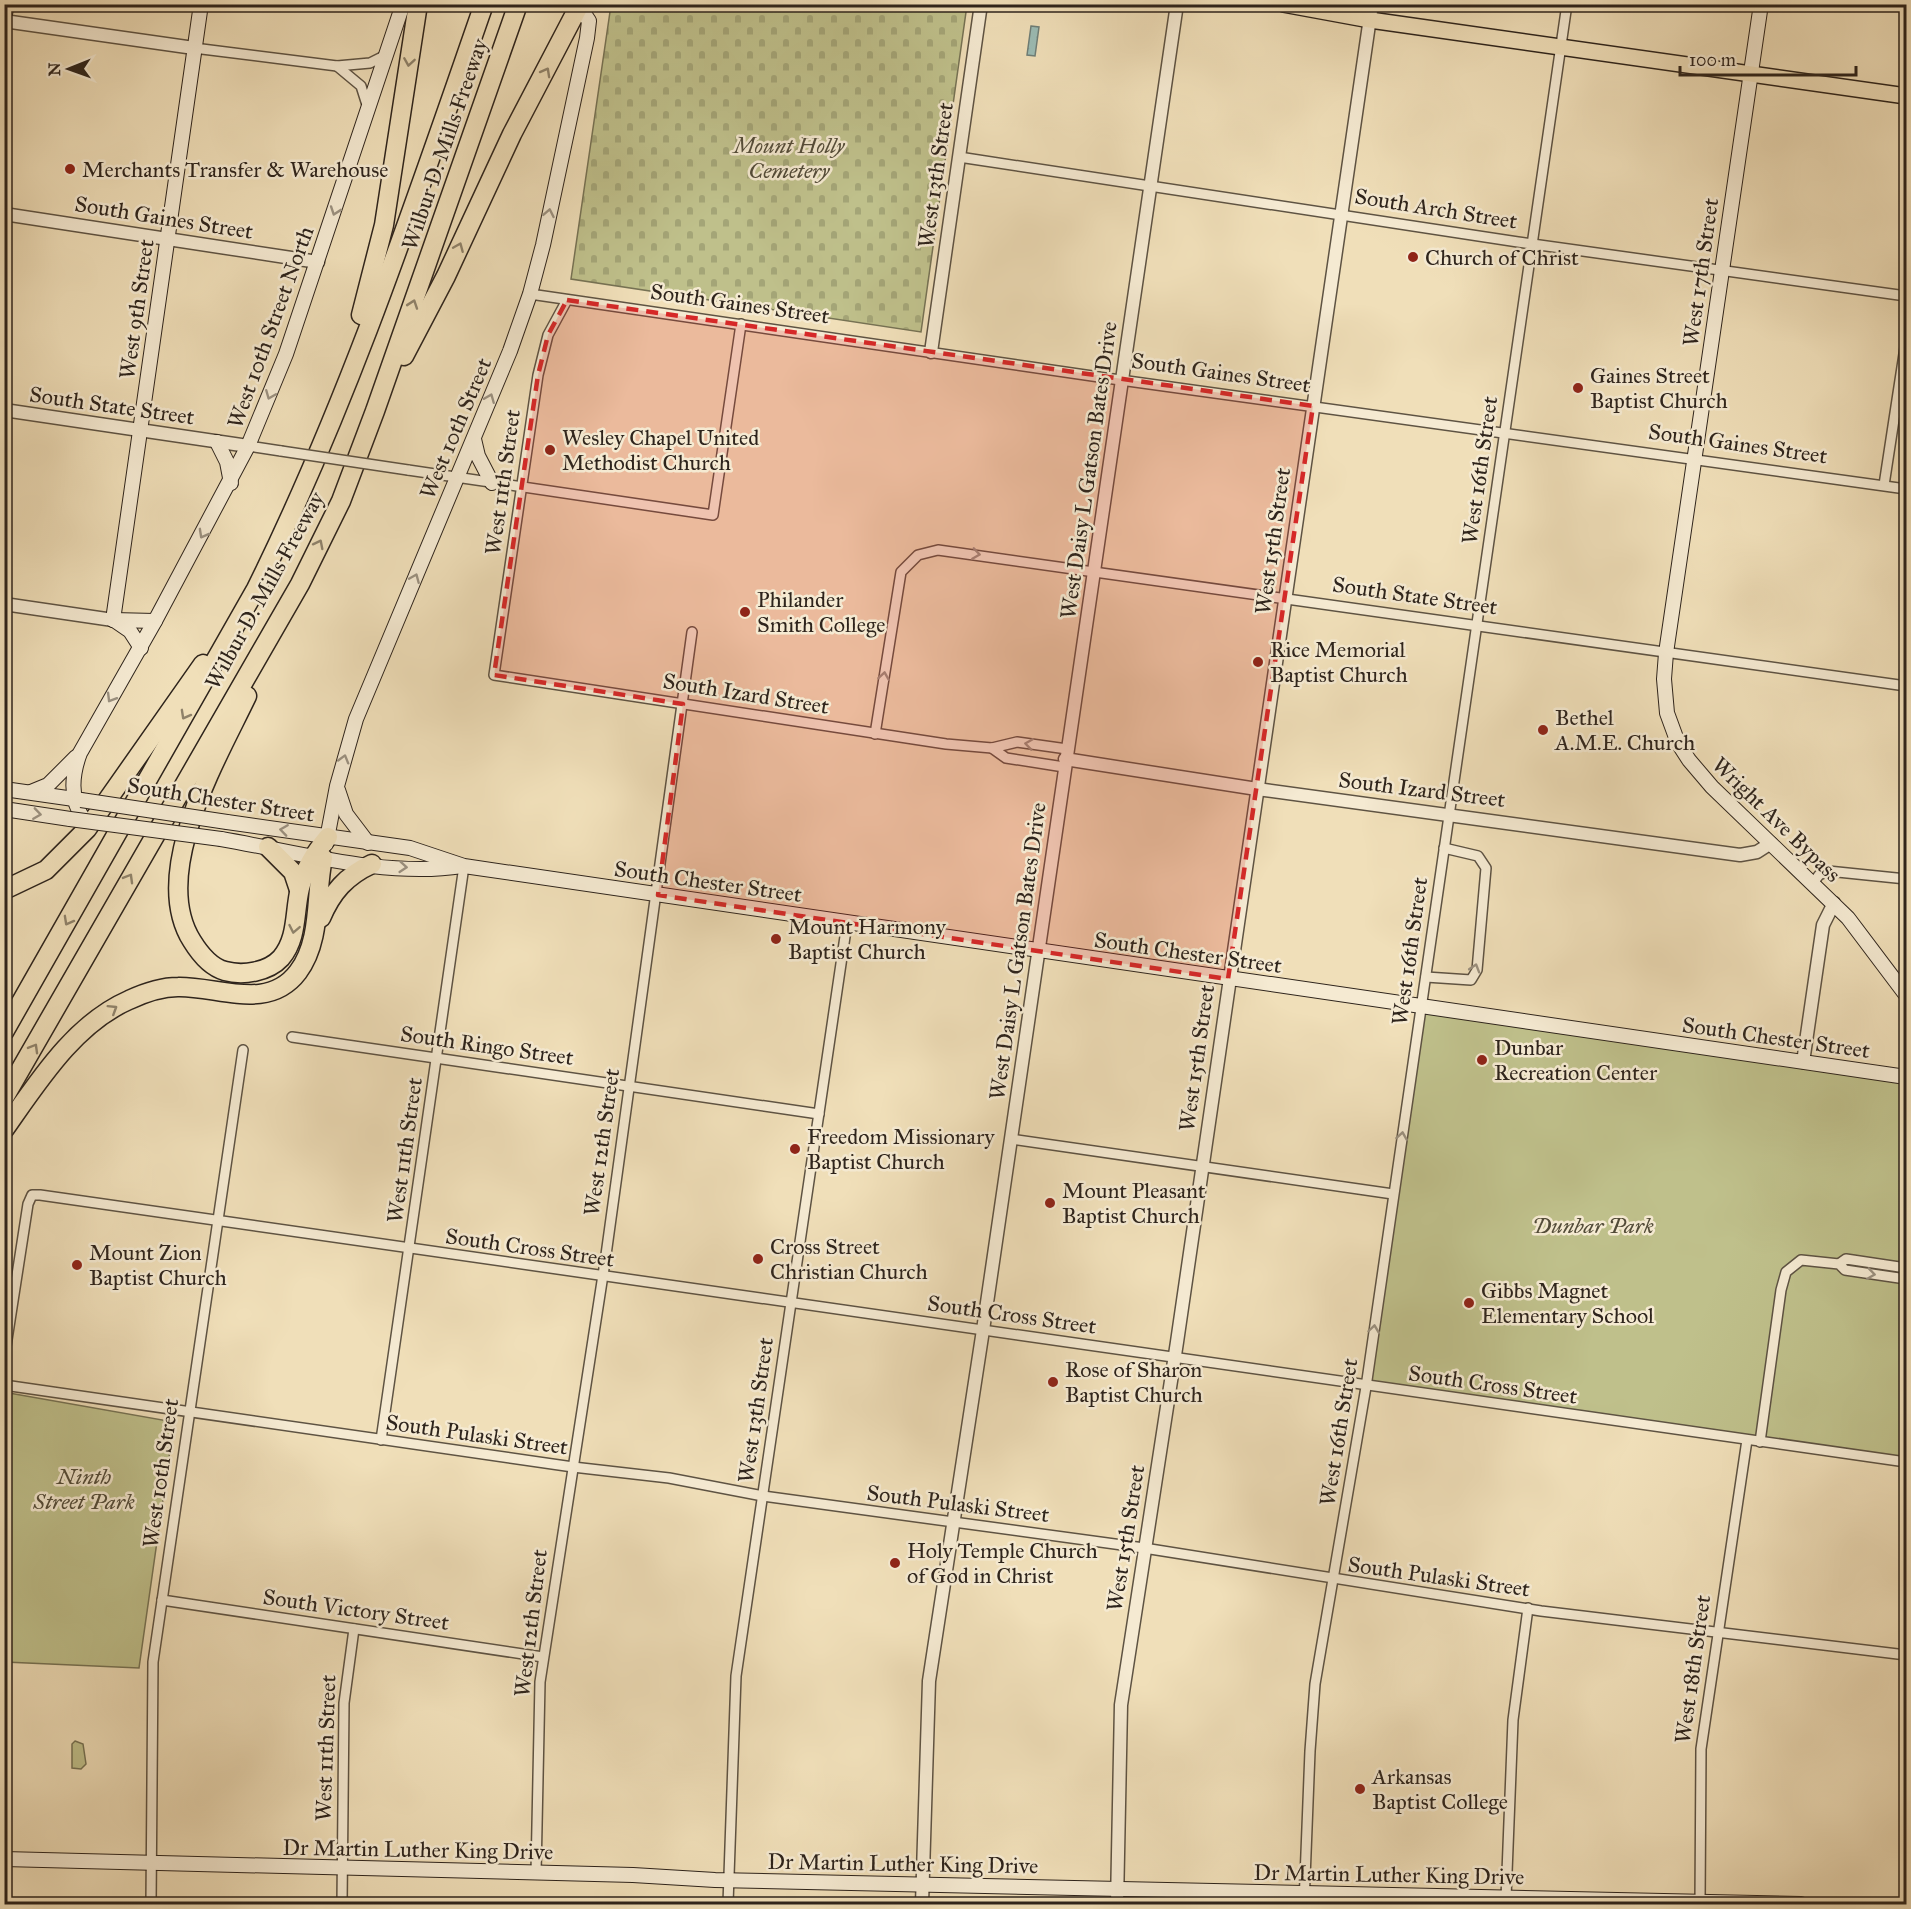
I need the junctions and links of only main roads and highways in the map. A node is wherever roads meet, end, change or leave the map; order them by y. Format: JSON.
{"nodes":[{"id":1,"x":7,"y":4,"type":"edge"},
{"id":2,"x":201,"y":4,"type":"edge"},
{"id":3,"x":403,"y":4,"type":"edge"},
{"id":4,"x":418,"y":4,"type":"edge"},
{"id":5,"x":473,"y":4,"type":"edge"},
{"id":6,"x":484,"y":4,"type":"edge"},
{"id":7,"x":518,"y":4,"type":"edge"},
{"id":8,"x":522,"y":4,"type":"edge"},
{"id":9,"x":1283,"y":4,"type":"edge"},
{"id":10,"x":1761,"y":4,"type":"edge"},
{"id":11,"x":580,"y":5,"type":"edge"},
{"id":12,"x":1371,"y":12,"type":"edge"},
{"id":13,"x":4,"y":20,"type":"edge"},
{"id":14,"x":510,"y":27,"type":"junction"},
{"id":15,"x":1750,"y":74,"type":"junction"},
{"id":16,"x":1906,"y":96,"type":"edge"},
{"id":17,"x":441,"y":125,"type":"junction"},
{"id":18,"x":341,"y":402,"type":"junction"},
{"id":19,"x":375,"y":411,"type":"junction"},
{"id":20,"x":474,"y":439,"type":"junction"},
{"id":21,"x":217,"y":441,"type":"road end"},
{"id":22,"x":231,"y":483,"type":"junction"},
{"id":23,"x":492,"y":483,"type":"road end"},
{"id":24,"x":300,"y":584,"type":"junction"},
{"id":25,"x":256,"y":589,"type":"junction"},
{"id":26,"x":113,"y":620,"type":"junction"},
{"id":27,"x":155,"y":621,"type":"junction"},
{"id":28,"x":141,"y":648,"type":"junction"},
{"id":29,"x":1666,"y":653,"type":"joint"},
{"id":30,"x":80,"y":753,"type":"junction"},
{"id":31,"x":337,"y":786,"type":"junction"},
{"id":32,"x":4,"y":789,"type":"edge"},
{"id":33,"x":31,"y":792,"type":"junction"},
{"id":34,"x":75,"y":806,"type":"junction"},
{"id":35,"x":4,"y":809,"type":"edge"},
{"id":36,"x":328,"y":837,"type":"junction"},
{"id":37,"x":368,"y":843,"type":"junction"},
{"id":38,"x":268,"y":847,"type":"junction"},
{"id":39,"x":319,"y":857,"type":"junction"},
{"id":40,"x":372,"y":864,"type":"junction"},
{"id":41,"x":465,"y":866,"type":"junction"},
{"id":42,"x":4,"y":890,"type":"edge"},
{"id":43,"x":299,"y":890,"type":"junction"},
{"id":44,"x":313,"y":936,"type":"junction"},
{"id":45,"x":1906,"y":995,"type":"edge"},
{"id":46,"x":4,"y":1032,"type":"edge"},
{"id":47,"x":1906,"y":1077,"type":"edge"},
{"id":48,"x":4,"y":1098,"type":"edge"},
{"id":49,"x":4,"y":1130,"type":"edge"},
{"id":50,"x":4,"y":1859,"type":"edge"},
{"id":51,"x":1305,"y":1899,"type":"edge"},
{"id":52,"x":1700,"y":1903,"type":"edge"},
{"id":53,"x":1801,"y":1905,"type":"edge"}],
"edges":[{"from":1,"to":13,"type":"main road"},
{"from":2,"to":26,"type":"main road","name":"West 9th Street"},
{"from":3,"to":22,"type":"main road","name":"West 10th Street North","one_way":true},
{"from":4,"to":18,"type":"highway","one_way":true},
{"from":5,"to":17,"type":"highway"},
{"from":6,"to":17,"type":"highway","name":"Wilbur D. Mills Freeway"},
{"from":7,"to":14,"type":"highway","name":"Wilbur D. Mills Freeway"},
{"from":8,"to":14,"type":"highway"},
{"from":9,"to":12,"type":"main road"},
{"from":10,"to":15,"type":"main road","name":"West 17th Street"},
{"from":19,"to":11,"type":"highway","one_way":true},
{"from":20,"to":11,"type":"main road","name":"West 10th Street","one_way":true},
{"from":12,"to":15,"type":"main road"},
{"from":19,"to":14,"type":"highway","name":"Wilbur D. Mills Freeway","one_way":true},
{"from":15,"to":16,"type":"main road"},
{"from":15,"to":29,"type":"main road","name":"West 17th Street"},
{"from":17,"to":18,"type":"highway","name":"Wilbur D. Mills Freeway"},
{"from":18,"to":25,"type":"highway","name":"Wilbur D. Mills Freeway"},
{"from":24,"to":19,"type":"highway","name":"Wilbur D. Mills Freeway","one_way":true},
{"from":20,"to":23,"type":"main road"},
{"from":31,"to":20,"type":"main road","name":"West 10th Street","one_way":true},
{"from":21,"to":22,"type":"main road"},
{"from":22,"to":27,"type":"main road","name":"West 10th Street North","one_way":true},
{"from":43,"to":24,"type":"highway","one_way":true},
{"from":48,"to":24,"type":"highway","name":"Wilbur D. Mills Freeway","one_way":true},
{"from":25,"to":42,"type":"highway"},
{"from":25,"to":46,"type":"highway","name":"Wilbur D. Mills Freeway","one_way":true},
{"from":26,"to":27,"type":"main road"},
{"from":26,"to":28,"type":"main road"},
{"from":27,"to":28,"type":"main road","name":"West 10th Street North"},
{"from":28,"to":30,"type":"main road","one_way":true},
{"from":29,"to":45,"type":"main road","name":"Wright Ave Bypass"},
{"from":30,"to":33,"type":"main road"},
{"from":30,"to":34,"type":"main road"},
{"from":31,"to":36,"type":"main road","name":"West 10th Street"},
{"from":31,"to":37,"type":"main road"},
{"from":32,"to":33,"type":"main road","name":"South Chester Street"},
{"from":33,"to":34,"type":"main road","name":"South Chester Street"},
{"from":35,"to":34,"type":"main road","name":"South Chester Street","one_way":true},
{"from":36,"to":34,"type":"main road","name":"South Chester Street","one_way":true,"bridge":true},
{"from":34,"to":38,"type":"main road","name":"South Chester Street","bridge":true},
{"from":36,"to":37,"type":"main road","name":"South Chester Street"},
{"from":36,"to":39,"type":"highway"},
{"from":37,"to":41,"type":"main road","name":"South Chester Street"},
{"from":38,"to":39,"type":"main road","name":"South Chester Street"},
{"from":38,"to":43,"type":"highway"},
{"from":39,"to":40,"type":"main road","name":"South Chester Street"},
{"from":39,"to":43,"type":"highway"},
{"from":39,"to":44,"type":"highway"},
{"from":40,"to":41,"type":"main road","name":"South Chester Street","one_way":true},
{"from":40,"to":44,"type":"highway"},
{"from":41,"to":47,"type":"main road","name":"South Chester Street"},
{"from":49,"to":44,"type":"highway","one_way":true},
{"from":50,"to":51,"type":"main road","name":"Dr Martin Luther King Drive"},
{"from":51,"to":52,"type":"main road","name":"Dr Martin Luther King Drive"},
{"from":52,"to":53,"type":"main road","name":"Dr Martin Luther King Drive"}]}
